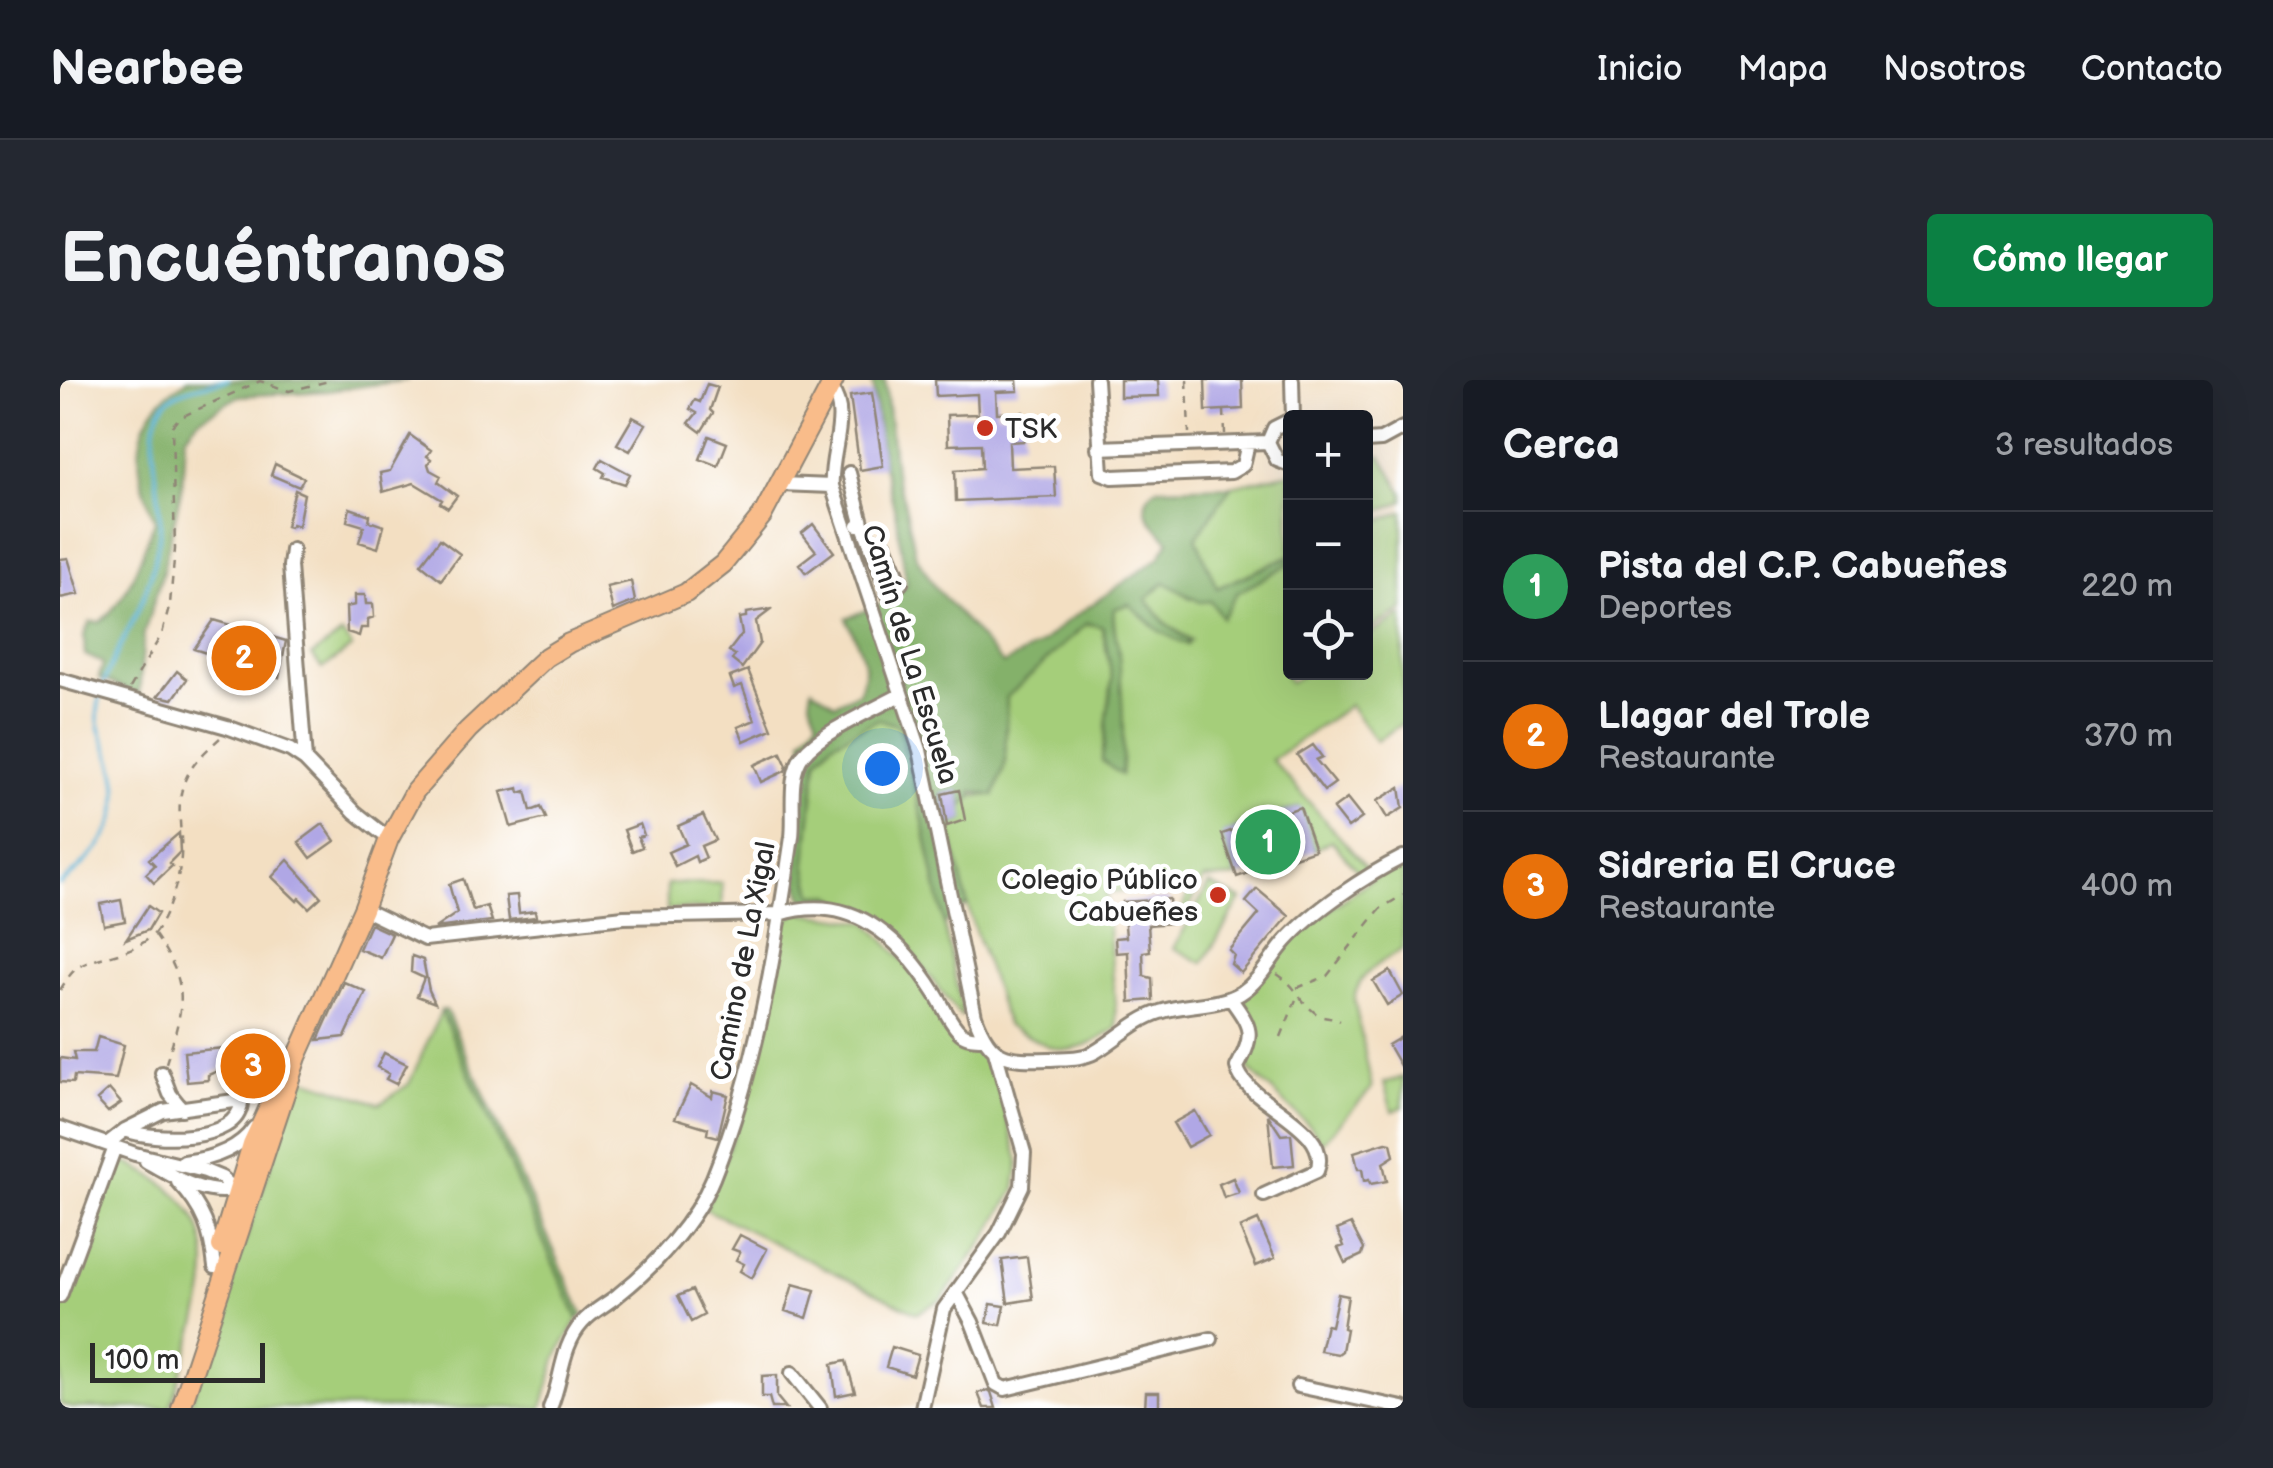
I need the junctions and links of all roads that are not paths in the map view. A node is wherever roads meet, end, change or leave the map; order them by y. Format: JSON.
{"nodes":[{"id":1,"x":1096,"y":380,"type":"edge"},
{"id":2,"x":1292,"y":380,"type":"edge"},
{"id":3,"x":833,"y":384,"type":"edge"},
{"id":4,"x":1292,"y":410,"type":"edge"},
{"id":5,"x":1283,"y":424,"type":"edge"},
{"id":6,"x":1403,"y":428,"type":"edge"},
{"id":7,"x":1373,"y":441,"type":"edge"},
{"id":8,"x":1268,"y":442,"type":"junction"},
{"id":9,"x":1248,"y":444,"type":"junction"},
{"id":10,"x":1098,"y":448,"type":"junction"},
{"id":11,"x":1283,"y":462,"type":"edge"},
{"id":12,"x":849,"y":473,"type":"dead end"},
{"id":13,"x":780,"y":484,"type":"junction"},
{"id":14,"x":832,"y":486,"type":"junction"},
{"id":15,"x":862,"y":523,"type":"junction"},
{"id":16,"x":846,"y":529,"type":"junction"},
{"id":17,"x":868,"y":538,"type":"dead end"},
{"id":18,"x":292,"y":550,"type":"dead end"},
{"id":19,"x":60,"y":680,"type":"edge"},
{"id":20,"x":900,"y":695,"type":"junction"},
{"id":21,"x":305,"y":760,"type":"junction"},
{"id":22,"x":389,"y":838,"type":"junction"},
{"id":23,"x":1403,"y":858,"type":"edge"},
{"id":24,"x":363,"y":910,"type":"junction"},
{"id":25,"x":780,"y":914,"type":"junction"},
{"id":26,"x":1230,"y":998,"type":"junction"},
{"id":27,"x":983,"y":1038,"type":"junction"},
{"id":28,"x":995,"y":1051,"type":"junction"},
{"id":29,"x":162,"y":1073,"type":"road end"},
{"id":30,"x":182,"y":1109,"type":"junction"},
{"id":31,"x":270,"y":1116,"type":"junction"},
{"id":32,"x":60,"y":1128,"type":"edge"},
{"id":33,"x":125,"y":1130,"type":"junction"},
{"id":34,"x":111,"y":1146,"type":"junction"},
{"id":35,"x":172,"y":1170,"type":"junction"},
{"id":36,"x":236,"y":1191,"type":"junction"},
{"id":37,"x":1264,"y":1195,"type":"dead end"},
{"id":38,"x":219,"y":1271,"type":"junction"},
{"id":39,"x":956,"y":1292,"type":"junction"},
{"id":40,"x":60,"y":1296,"type":"edge"},
{"id":41,"x":1210,"y":1339,"type":"dead end"},
{"id":42,"x":792,"y":1372,"type":"dead end"},
{"id":43,"x":1298,"y":1386,"type":"dead end"},
{"id":44,"x":181,"y":1408,"type":"edge"},
{"id":45,"x":550,"y":1408,"type":"edge"},
{"id":46,"x":820,"y":1408,"type":"edge"},
{"id":47,"x":922,"y":1408,"type":"edge"},
{"id":48,"x":1403,"y":1408,"type":"edge"}],
"edges":[{"from":1,"to":10,"type":"street"},
{"from":2,"to":4,"type":"street"},
{"from":3,"to":13,"type":"highway"},
{"from":3,"to":14,"type":"street","name":"Camín de La Escuela"},
{"from":5,"to":8,"type":"street"},
{"from":6,"to":7,"type":"street"},
{"from":8,"to":9,"type":"street"},
{"from":8,"to":11,"type":"street"},
{"from":9,"to":10,"type":"street"},
{"from":9,"to":10,"type":"street"},
{"from":12,"to":15,"type":"street"},
{"from":13,"to":14,"type":"street"},
{"from":13,"to":22,"type":"highway"},
{"from":14,"to":16,"type":"street","name":"Camín de La Escuela"},
{"from":15,"to":16,"type":"street"},
{"from":15,"to":17,"type":"street"},
{"from":16,"to":20,"type":"street","name":"Camín de La Escuela"},
{"from":18,"to":21,"type":"street"},
{"from":19,"to":21,"type":"street"},
{"from":20,"to":25,"type":"street","name":"Camino de La Xigal"},
{"from":20,"to":27,"type":"street","name":"Camín de La Escuela"},
{"from":21,"to":22,"type":"street"},
{"from":22,"to":24,"type":"highway"},
{"from":23,"to":26,"type":"street"},
{"from":24,"to":25,"type":"street"},
{"from":24,"to":31,"type":"highway"},
{"from":25,"to":27,"type":"street"},
{"from":25,"to":45,"type":"street","name":"Camino de La Xigal"},
{"from":26,"to":28,"type":"street"},
{"from":26,"to":37,"type":"street"},
{"from":27,"to":28,"type":"street","name":"Camín de La Escuela"},
{"from":28,"to":39,"type":"street"},
{"from":29,"to":30,"type":"street"},
{"from":30,"to":33,"type":"street"},
{"from":30,"to":33,"type":"street"},
{"from":31,"to":35,"type":"street"},
{"from":31,"to":36,"type":"highway"},
{"from":31,"to":38,"type":"highway"},
{"from":32,"to":34,"type":"street"},
{"from":33,"to":34,"type":"street"},
{"from":34,"to":35,"type":"street"},
{"from":34,"to":40,"type":"street"},
{"from":35,"to":36,"type":"street"},
{"from":35,"to":38,"type":"street"},
{"from":36,"to":38,"type":"highway"},
{"from":38,"to":44,"type":"highway"},
{"from":39,"to":41,"type":"street"},
{"from":39,"to":47,"type":"street"},
{"from":42,"to":46,"type":"street"},
{"from":43,"to":48,"type":"street"}]}
